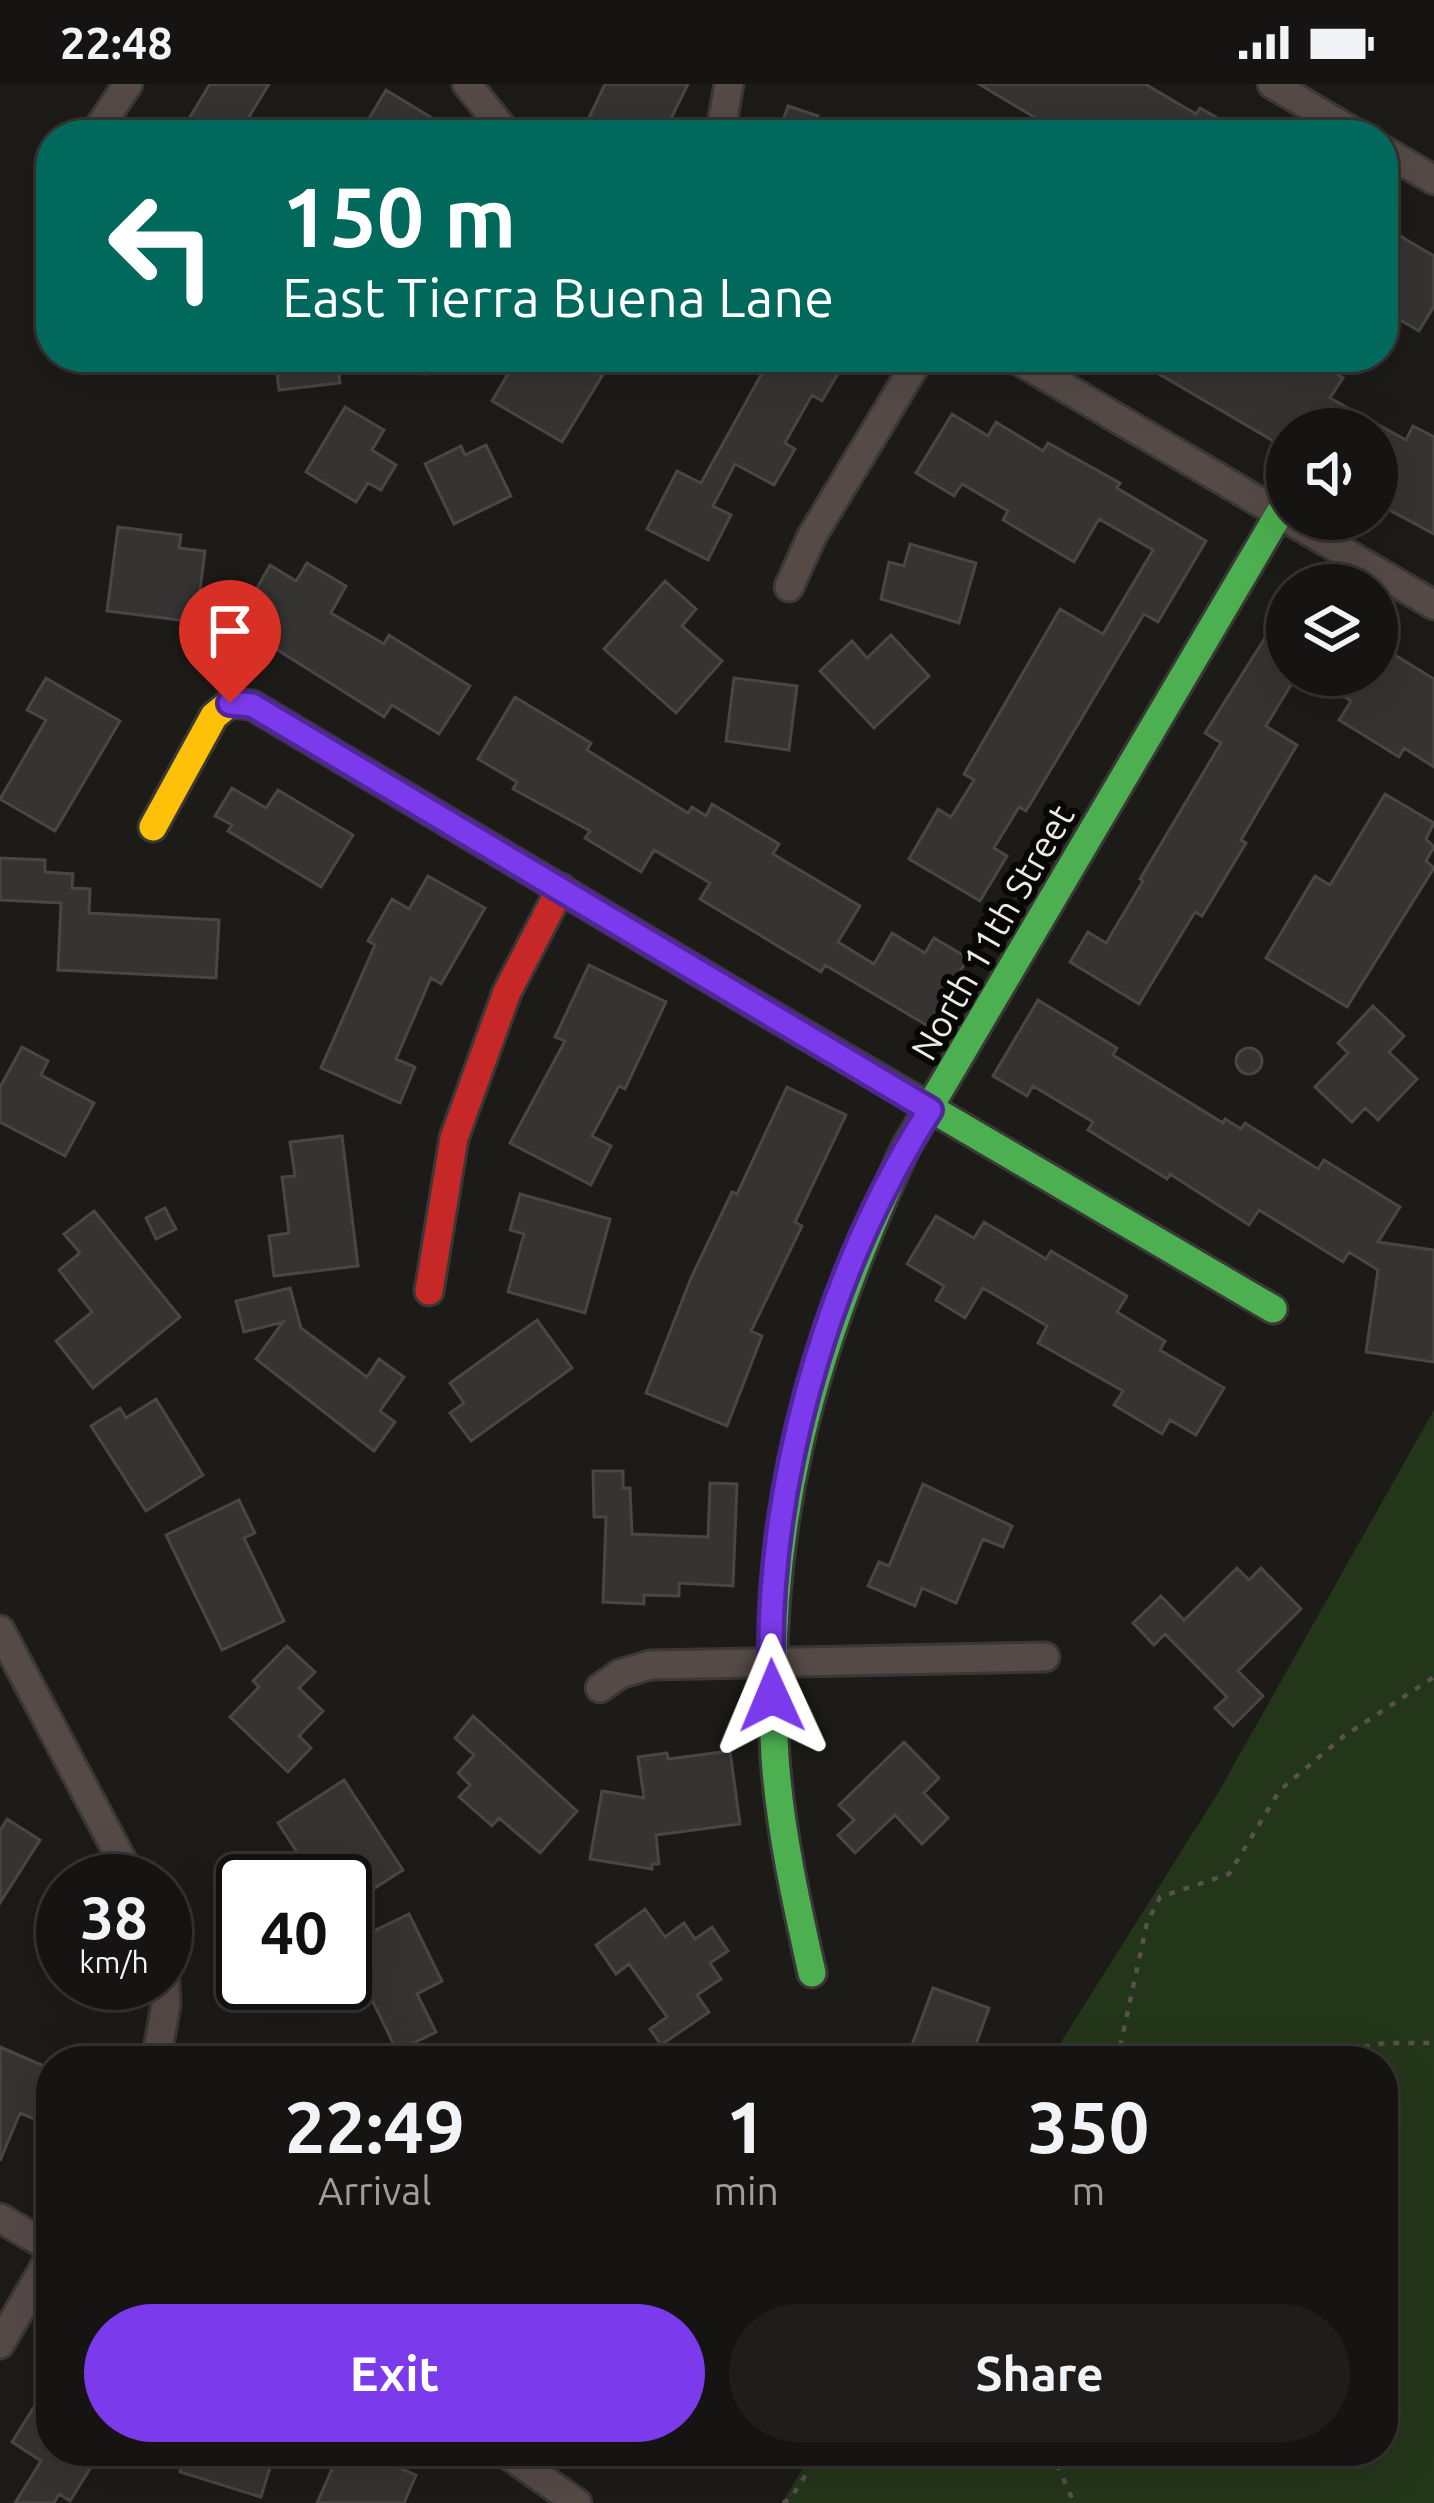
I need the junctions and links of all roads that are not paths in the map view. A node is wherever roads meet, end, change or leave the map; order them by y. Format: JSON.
{"nodes":[{"id":1,"x":128,"y":84,"type":"edge"},
{"id":2,"x":467,"y":84,"type":"edge"},
{"id":3,"x":729,"y":84,"type":"edge"},
{"id":4,"x":1272,"y":84,"type":"edge"},
{"id":5,"x":104,"y":120,"type":"edge"},
{"id":6,"x":496,"y":120,"type":"edge"},
{"id":7,"x":723,"y":120,"type":"edge"},
{"id":8,"x":1333,"y":120,"type":"edge"},
{"id":9,"x":1398,"y":159,"type":"edge"},
{"id":10,"x":1434,"y":180,"type":"edge"},
{"id":11,"x":911,"y":372,"type":"edge"},
{"id":12,"x":1038,"y":372,"type":"edge"},
{"id":13,"x":1266,"y":506,"type":"edge"},
{"id":14,"x":1271,"y":540,"type":"edge"},
{"id":15,"x":1324,"y":540,"type":"edge"},
{"id":16,"x":789,"y":587,"type":"dead end"},
{"id":17,"x":1434,"y":605,"type":"edge"},
{"id":18,"x":153,"y":826,"type":"dead end"},
{"id":19,"x":561,"y":888,"type":"junction"},
{"id":20,"x":930,"y":1110,"type":"junction"},
{"id":21,"x":429,"y":1291,"type":"dead end"},
{"id":22,"x":1273,"y":1310,"type":"dead end"},
{"id":23,"x":0,"y":1630,"type":"edge"},
{"id":24,"x":1046,"y":1657,"type":"dead end"},
{"id":25,"x":770,"y":1662,"type":"junction"},
{"id":26,"x":600,"y":1688,"type":"dead end"},
{"id":27,"x":120,"y":1854,"type":"edge"},
{"id":28,"x":812,"y":1972,"type":"dead end"},
{"id":29,"x":165,"y":2010,"type":"edge"},
{"id":30,"x":159,"y":2046,"type":"edge"},
{"id":31,"x":0,"y":2218,"type":"edge"},
{"id":32,"x":36,"y":2242,"type":"edge"},
{"id":33,"x":36,"y":2279,"type":"edge"},
{"id":34,"x":0,"y":2344,"type":"edge"},
{"id":35,"x":528,"y":2466,"type":"edge"},
{"id":36,"x":577,"y":2503,"type":"edge"}],
"edges":[{"from":1,"to":5,"type":"street"},
{"from":2,"to":6,"type":"street"},
{"from":3,"to":7,"type":"street"},
{"from":4,"to":8,"type":"street"},
{"from":9,"to":10,"type":"street"},
{"from":11,"to":16,"type":"street"},
{"from":12,"to":13,"type":"street"},
{"from":14,"to":20,"type":"street","name":"North 11th Street"},
{"from":15,"to":17,"type":"street"},
{"from":18,"to":19,"type":"street"},
{"from":19,"to":20,"type":"street"},
{"from":19,"to":21,"type":"street"},
{"from":20,"to":22,"type":"street"},
{"from":20,"to":25,"type":"street","name":"North 11th Street"},
{"from":23,"to":27,"type":"street"},
{"from":24,"to":25,"type":"street"},
{"from":25,"to":26,"type":"street"},
{"from":25,"to":28,"type":"street","name":"North 11th Street"},
{"from":29,"to":30,"type":"street"},
{"from":31,"to":32,"type":"street"},
{"from":33,"to":34,"type":"street"},
{"from":35,"to":36,"type":"street"}]}
